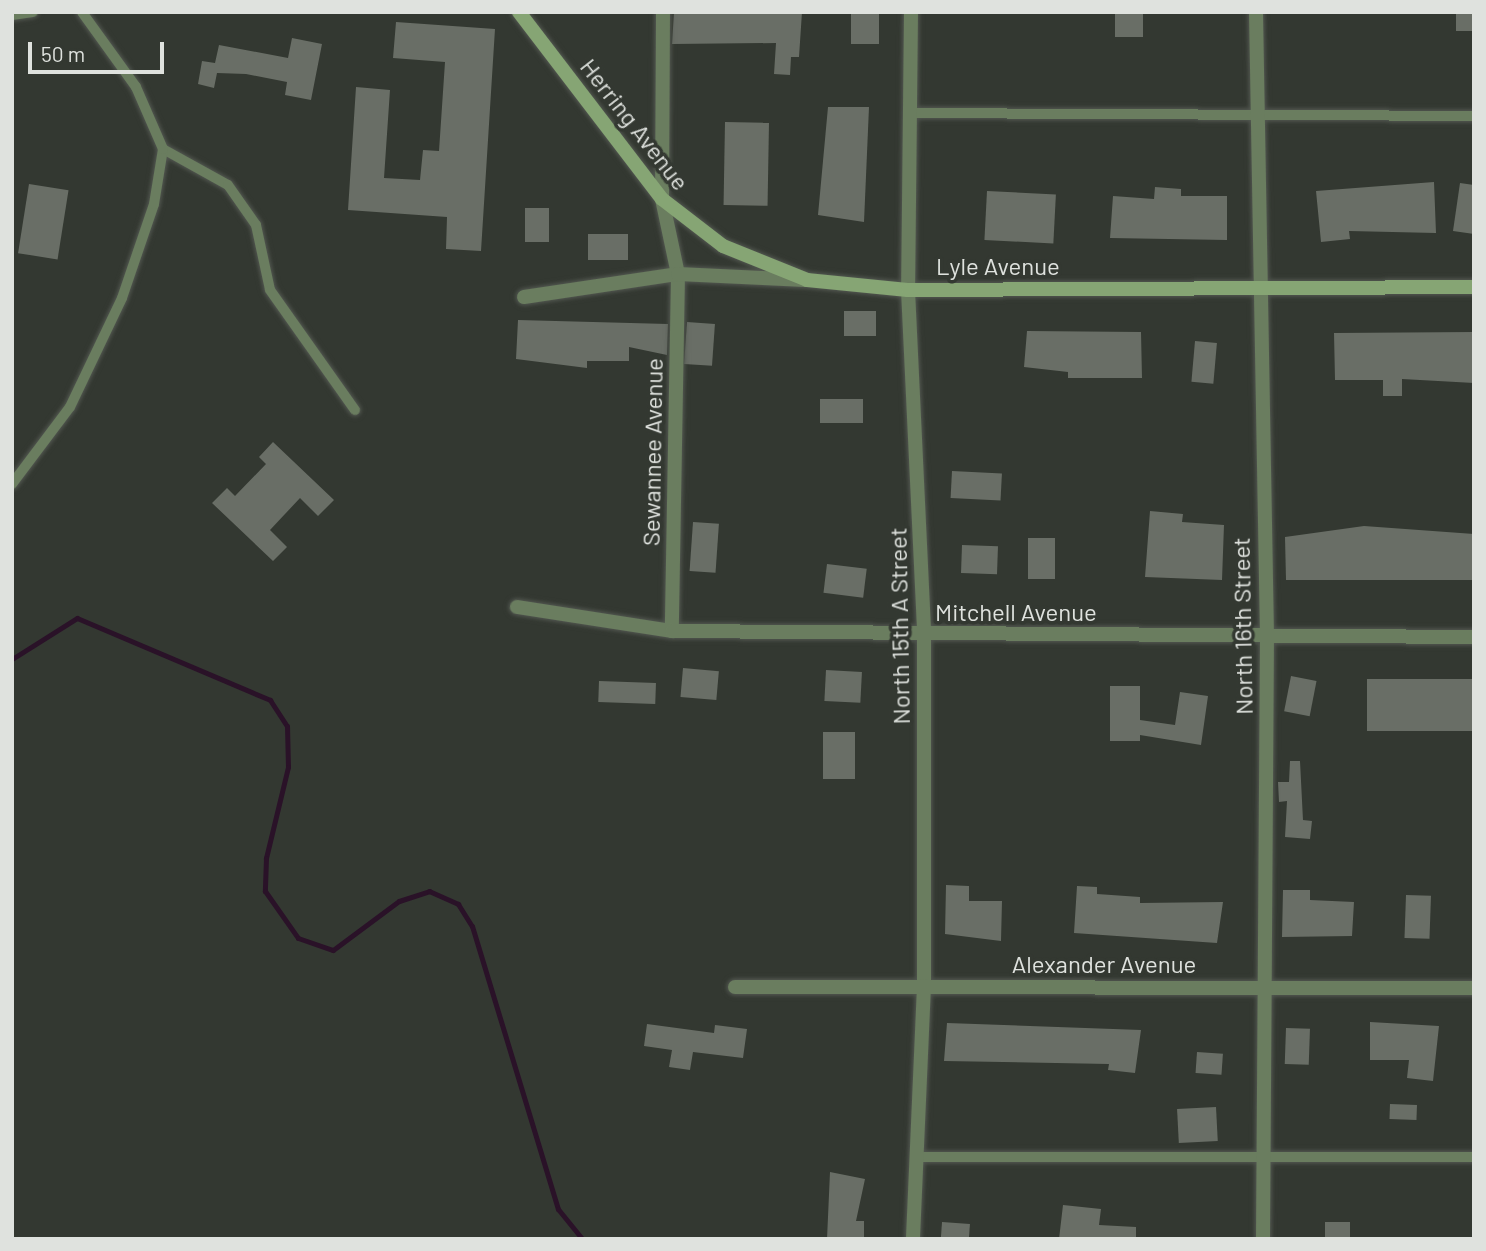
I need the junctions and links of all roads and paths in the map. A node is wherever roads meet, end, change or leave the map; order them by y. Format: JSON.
{"nodes":[{"id":1,"x":33,"y":12,"type":"edge"},
{"id":2,"x":82,"y":12,"type":"edge"},
{"id":3,"x":519,"y":12,"type":"edge"},
{"id":4,"x":663,"y":12,"type":"edge"},
{"id":5,"x":911,"y":12,"type":"edge"},
{"id":6,"x":1256,"y":12,"type":"edge"},
{"id":7,"x":12,"y":15,"type":"edge"},
{"id":8,"x":910,"y":113,"type":"junction"},
{"id":9,"x":1474,"y":116,"type":"edge"},
{"id":10,"x":1256,"y":117,"type":"junction"},
{"id":11,"x":163,"y":149,"type":"junction"},
{"id":12,"x":662,"y":199,"type":"junction"},
{"id":13,"x":678,"y":274,"type":"junction"},
{"id":14,"x":807,"y":280,"type":"junction"},
{"id":15,"x":1474,"y":287,"type":"edge"},
{"id":16,"x":1258,"y":288,"type":"junction"},
{"id":17,"x":908,"y":289,"type":"junction"},
{"id":18,"x":524,"y":297,"type":"dead end"},
{"id":19,"x":355,"y":410,"type":"dead end"},
{"id":20,"x":12,"y":484,"type":"edge"},
{"id":21,"x":517,"y":607,"type":"dead end"},
{"id":22,"x":672,"y":631,"type":"junction"},
{"id":23,"x":924,"y":634,"type":"junction"},
{"id":24,"x":1267,"y":636,"type":"junction"},
{"id":25,"x":1474,"y":637,"type":"edge"},
{"id":26,"x":924,"y":986,"type":"junction"},
{"id":27,"x":735,"y":987,"type":"dead end"},
{"id":28,"x":1264,"y":987,"type":"junction"},
{"id":29,"x":1474,"y":988,"type":"edge"},
{"id":30,"x":1263,"y":1156,"type":"junction"},
{"id":31,"x":916,"y":1157,"type":"junction"},
{"id":32,"x":1474,"y":1157,"type":"edge"},
{"id":33,"x":912,"y":1239,"type":"edge"},
{"id":34,"x":1263,"y":1239,"type":"edge"}],
"edges":[{"from":1,"to":7,"type":"lane"},
{"from":2,"to":11,"type":"lane"},
{"from":3,"to":12,"type":"main road","name":"Herring Avenue"},
{"from":4,"to":12,"type":"street","name":"Sewannee Avenue"},
{"from":5,"to":8,"type":"street","name":"North 15th A Street"},
{"from":6,"to":10,"type":"street","name":"North 16th Street"},
{"from":8,"to":10,"type":"lane"},
{"from":8,"to":17,"type":"street","name":"North 15th A Street"},
{"from":9,"to":10,"type":"lane"},
{"from":10,"to":16,"type":"street","name":"North 16th Street"},
{"from":11,"to":19,"type":"lane"},
{"from":11,"to":20,"type":"lane"},
{"from":12,"to":13,"type":"street","name":"Sewannee Avenue"},
{"from":12,"to":14,"type":"main road","name":"Herring Avenue"},
{"from":13,"to":14,"type":"street","name":"Lyle Avenue"},
{"from":13,"to":18,"type":"street","name":"Lyle Avenue"},
{"from":13,"to":22,"type":"street","name":"Sewannee Avenue"},
{"from":14,"to":17,"type":"main road","name":"Lyle Avenue"},
{"from":15,"to":16,"type":"main road","name":"Lyle Avenue"},
{"from":16,"to":17,"type":"main road","name":"Lyle Avenue"},
{"from":16,"to":24,"type":"street","name":"North 16th Street"},
{"from":17,"to":23,"type":"street","name":"North 15th A Street"},
{"from":21,"to":22,"type":"street","name":"Mitchell Avenue"},
{"from":22,"to":23,"type":"street","name":"Mitchell Avenue"},
{"from":23,"to":24,"type":"street","name":"Mitchell Avenue"},
{"from":23,"to":26,"type":"street","name":"North 15th A Street"},
{"from":24,"to":25,"type":"street","name":"Mitchell Avenue"},
{"from":24,"to":28,"type":"street","name":"North 16th Street"},
{"from":26,"to":27,"type":"street","name":"Alexander Avenue"},
{"from":26,"to":28,"type":"street","name":"Alexander Avenue"},
{"from":26,"to":31,"type":"street","name":"North 15th A Street"},
{"from":28,"to":29,"type":"street","name":"Alexander Avenue"},
{"from":28,"to":30,"type":"street","name":"North 16th Street"},
{"from":30,"to":31,"type":"lane"},
{"from":30,"to":32,"type":"lane"},
{"from":30,"to":34,"type":"street","name":"North 16th Street"},
{"from":31,"to":33,"type":"street","name":"North 15th A Street"}]}
